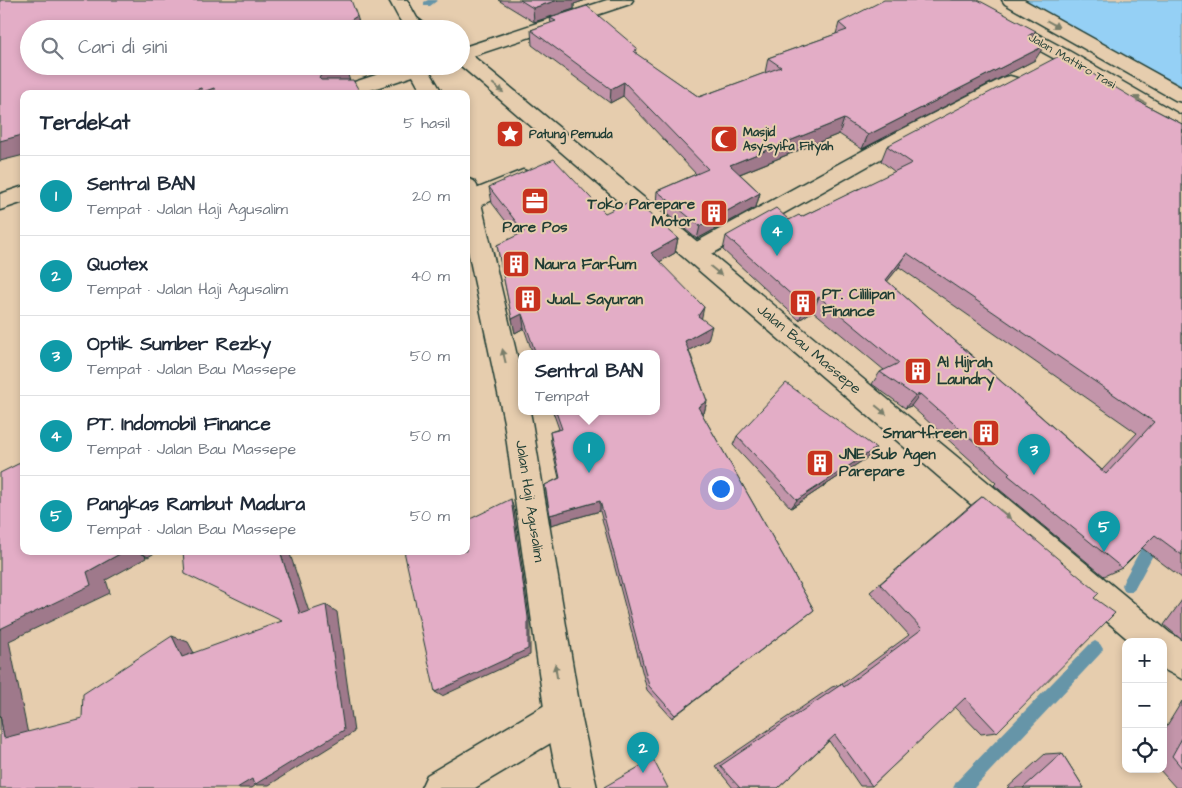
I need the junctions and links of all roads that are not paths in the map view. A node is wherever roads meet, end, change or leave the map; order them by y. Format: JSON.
{"nodes":[{"id":1,"x":398,"y":0,"type":"edge"},
{"id":2,"x":624,"y":0,"type":"edge"},
{"id":3,"x":961,"y":0,"type":"edge"},
{"id":4,"x":1011,"y":0,"type":"edge"},
{"id":5,"x":410,"y":20,"type":"edge"},
{"id":6,"x":470,"y":52,"type":"edge"},
{"id":7,"x":1045,"y":64,"type":"junction"},
{"id":8,"x":470,"y":65,"type":"edge"},
{"id":9,"x":395,"y":75,"type":"edge"},
{"id":10,"x":423,"y":75,"type":"edge"},
{"id":11,"x":349,"y":90,"type":"edge"},
{"id":12,"x":431,"y":90,"type":"edge"},
{"id":13,"x":1182,"y":96,"type":"edge"},
{"id":14,"x":1182,"y":124,"type":"edge"},
{"id":15,"x":560,"y":162,"type":"junction"},
{"id":16,"x":470,"y":192,"type":"edge"},
{"id":17,"x":20,"y":195,"type":"edge"},
{"id":18,"x":0,"y":202,"type":"edge"},
{"id":19,"x":470,"y":202,"type":"edge"},
{"id":20,"x":695,"y":253,"type":"junction"},
{"id":21,"x":1152,"y":638,"type":"edge"},
{"id":22,"x":1167,"y":650,"type":"edge"},
{"id":23,"x":1182,"y":662,"type":"edge"},
{"id":24,"x":563,"y":715,"type":"junction"},
{"id":25,"x":440,"y":788,"type":"edge"},
{"id":26,"x":578,"y":788,"type":"edge"}],
"edges":[{"from":1,"to":5,"type":"main road"},
{"from":2,"to":6,"type":"main road"},
{"from":3,"to":7,"type":"main road","name":"Jalan Mattiro Tasi"},
{"from":4,"to":13,"type":"main road","name":"Jalan Mattiro Tasi","one_way":true},
{"from":14,"to":7,"type":"main road","name":"Jalan Mattiro Tasi","one_way":true},
{"from":7,"to":20,"type":"main road"},
{"from":8,"to":15,"type":"main road","name":"Jalan Bau Massepe","one_way":true},
{"from":9,"to":11,"type":"main road"},
{"from":10,"to":12,"type":"main road"},
{"from":15,"to":16,"type":"main road"},
{"from":15,"to":20,"type":"main road","name":"Jalan Bau Massepe"},
{"from":17,"to":18,"type":"main road"},
{"from":24,"to":19,"type":"main road","name":"Jalan Haji Agusalim","one_way":true},
{"from":20,"to":21,"type":"main road","name":"Jalan Bau Massepe","one_way":true},
{"from":22,"to":23,"type":"main road"},
{"from":24,"to":25,"type":"main road"},
{"from":24,"to":26,"type":"main road","name":"Jalan Haji Agusalim"}]}
